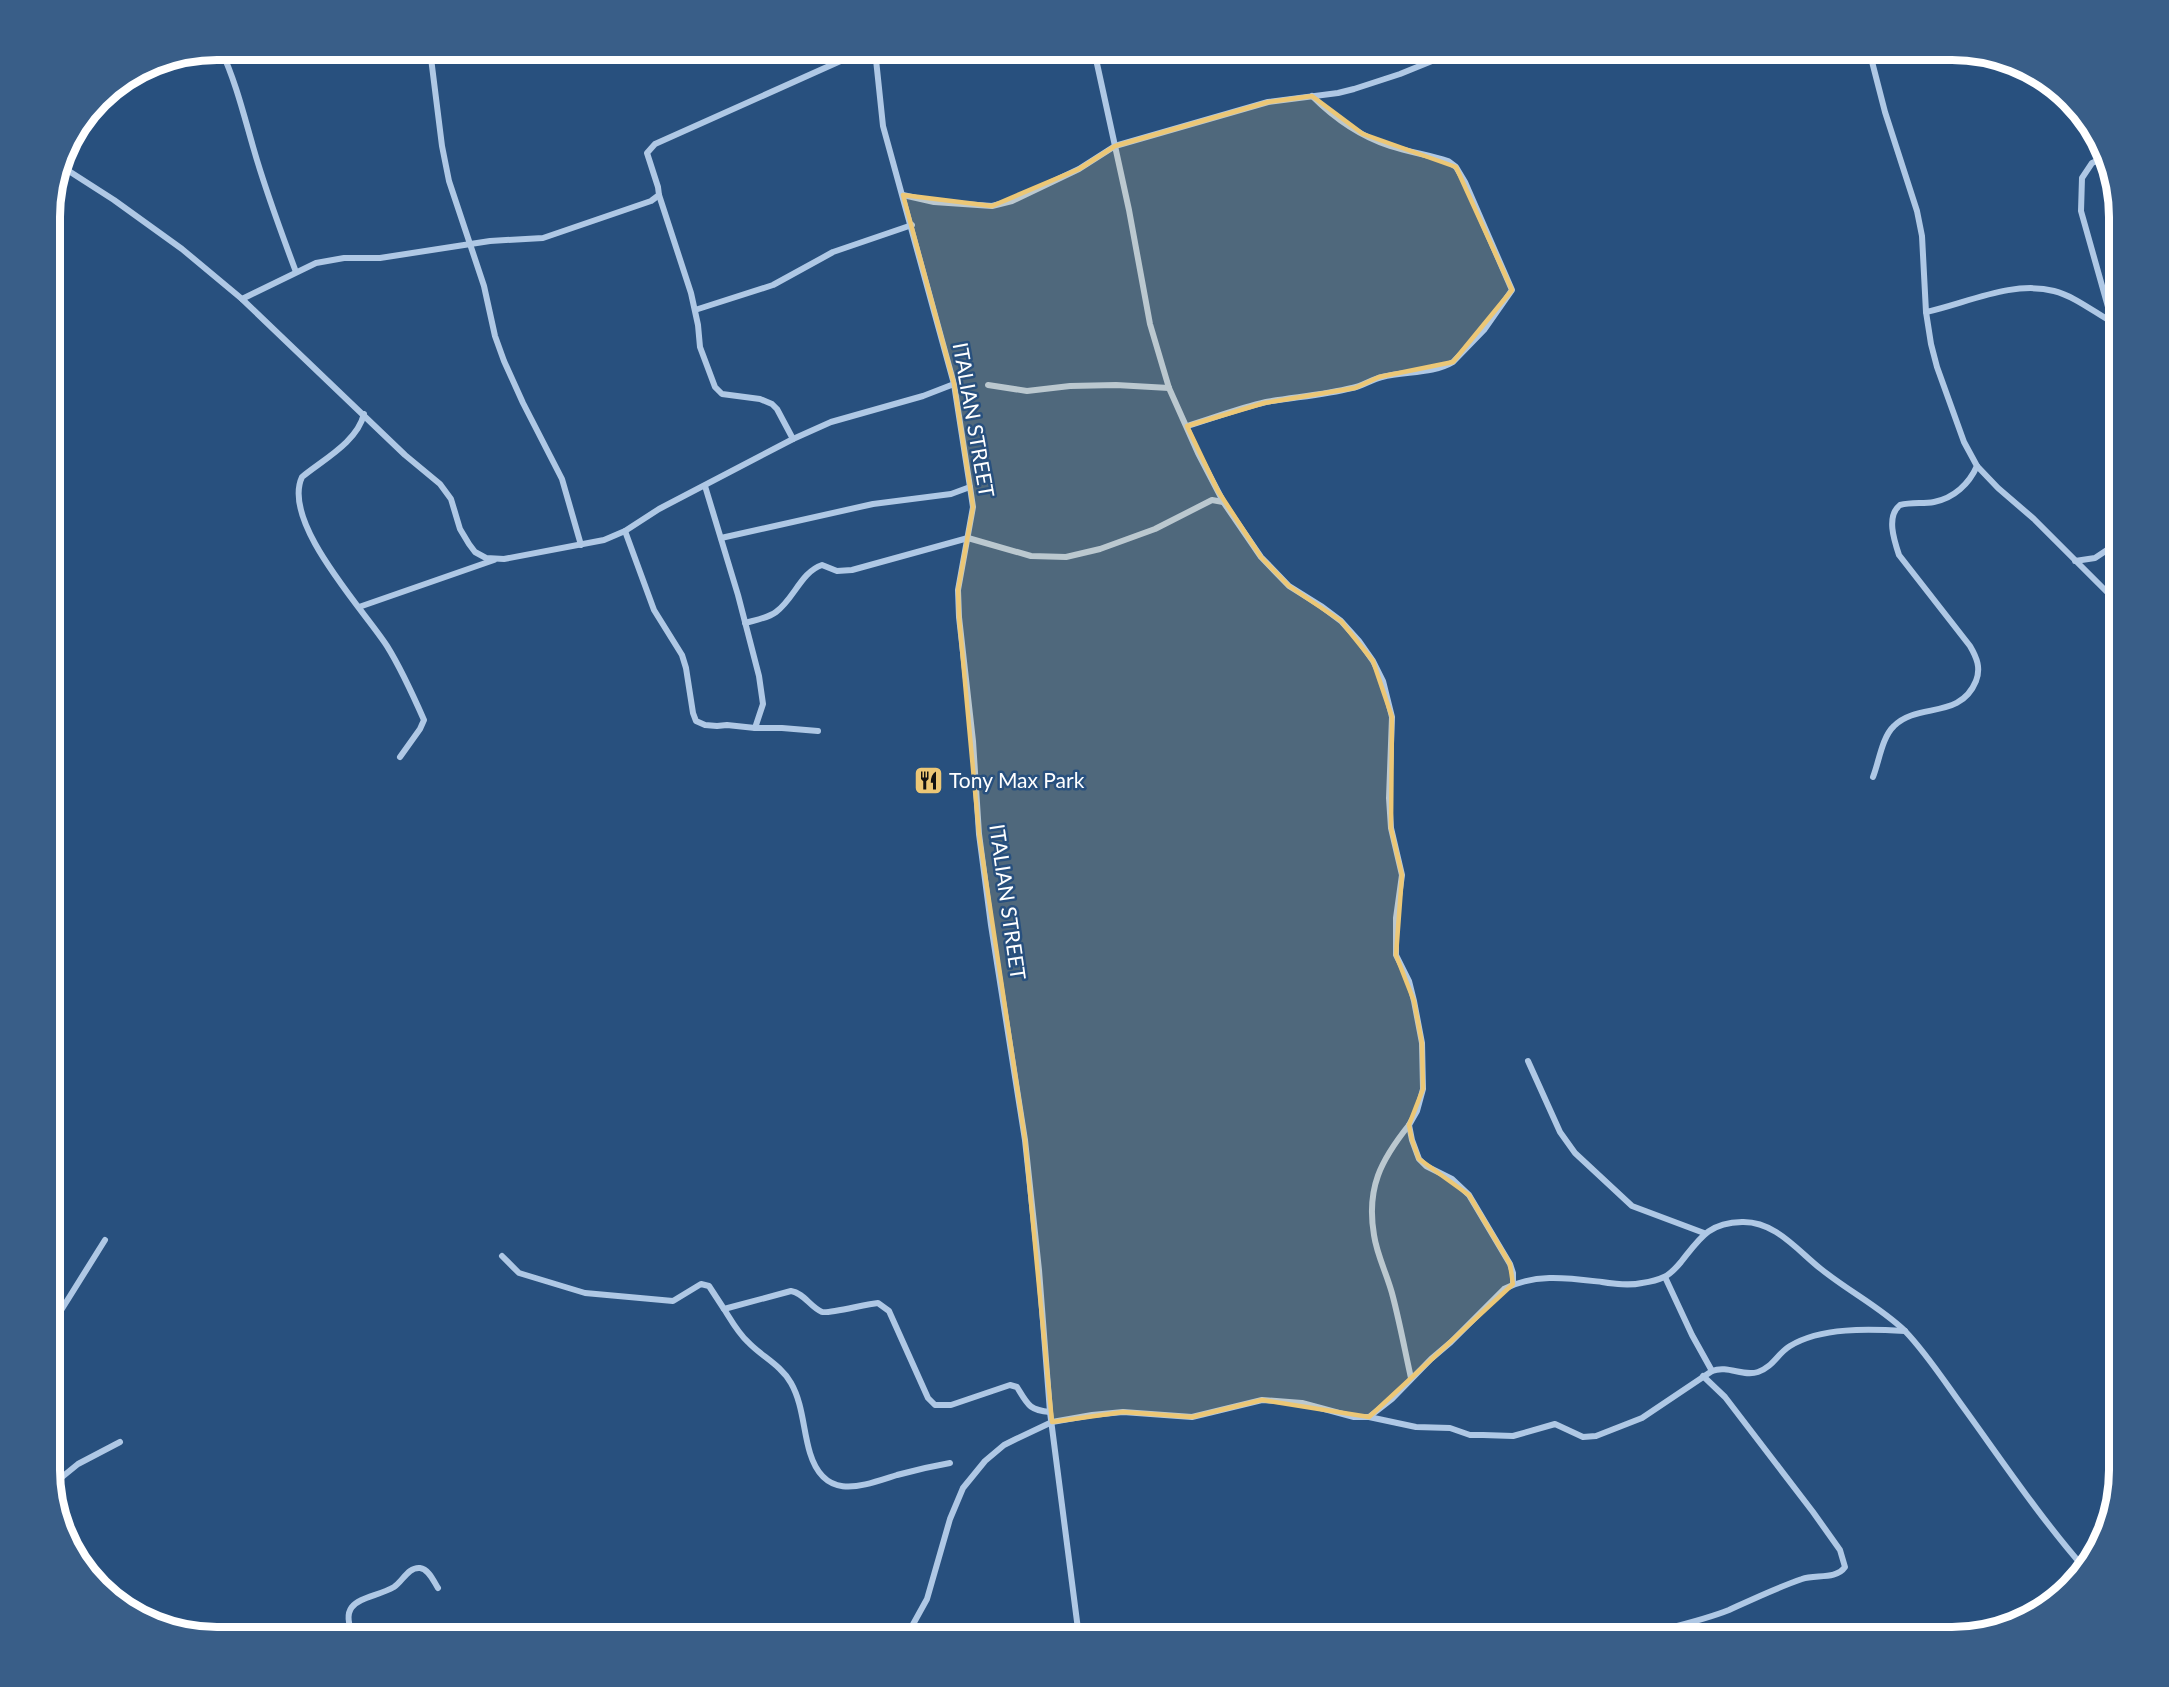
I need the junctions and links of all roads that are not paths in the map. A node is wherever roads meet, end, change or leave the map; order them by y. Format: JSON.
{"nodes":[{"id":1,"x":225,"y":60,"type":"edge"},
{"id":2,"x":431,"y":60,"type":"edge"},
{"id":3,"x":843,"y":60,"type":"edge"},
{"id":4,"x":876,"y":60,"type":"edge"},
{"id":5,"x":1096,"y":60,"type":"edge"},
{"id":6,"x":1434,"y":60,"type":"edge"},
{"id":7,"x":1872,"y":60,"type":"edge"},
{"id":8,"x":1312,"y":96,"type":"junction"},
{"id":9,"x":1115,"y":146,"type":"junction"},
{"id":10,"x":2099,"y":160,"type":"edge"},
{"id":11,"x":67,"y":170,"type":"edge"},
{"id":12,"x":659,"y":195,"type":"junction"},
{"id":13,"x":903,"y":195,"type":"junction"},
{"id":14,"x":912,"y":225,"type":"junction"},
{"id":15,"x":469,"y":244,"type":"junction"},
{"id":16,"x":296,"y":272,"type":"junction"},
{"id":17,"x":243,"y":299,"type":"junction"},
{"id":18,"x":2109,"y":301,"type":"edge"},
{"id":19,"x":695,"y":310,"type":"junction"},
{"id":20,"x":1926,"y":312,"type":"junction"},
{"id":21,"x":2109,"y":319,"type":"edge"},
{"id":22,"x":954,"y":384,"type":"junction"},
{"id":23,"x":988,"y":385,"type":"dead end"},
{"id":24,"x":1169,"y":388,"type":"junction"},
{"id":25,"x":364,"y":414,"type":"junction"},
{"id":26,"x":1187,"y":426,"type":"junction"},
{"id":27,"x":794,"y":439,"type":"junction"},
{"id":28,"x":1977,"y":466,"type":"junction"},
{"id":29,"x":705,"y":486,"type":"junction"},
{"id":30,"x":970,"y":487,"type":"junction"},
{"id":31,"x":1224,"y":502,"type":"junction"},
{"id":32,"x":625,"y":531,"type":"junction"},
{"id":33,"x":721,"y":538,"type":"junction"},
{"id":34,"x":968,"y":538,"type":"junction"},
{"id":35,"x":581,"y":545,"type":"junction"},
{"id":36,"x":2109,"y":549,"type":"edge"},
{"id":37,"x":495,"y":560,"type":"junction"},
{"id":38,"x":2075,"y":561,"type":"junction"},
{"id":39,"x":2109,"y":593,"type":"edge"},
{"id":40,"x":359,"y":607,"type":"junction"},
{"id":41,"x":745,"y":623,"type":"junction"},
{"id":42,"x":755,"y":728,"type":"junction"},
{"id":43,"x":818,"y":731,"type":"dead end"},
{"id":44,"x":400,"y":757,"type":"dead end"},
{"id":45,"x":1873,"y":777,"type":"dead end"},
{"id":46,"x":1528,"y":1061,"type":"dead end"},
{"id":47,"x":1409,"y":1125,"type":"junction"},
{"id":48,"x":1704,"y":1233,"type":"junction"},
{"id":49,"x":105,"y":1240,"type":"dead end"},
{"id":50,"x":502,"y":1256,"type":"dead end"},
{"id":51,"x":1665,"y":1277,"type":"junction"},
{"id":52,"x":1513,"y":1284,"type":"junction"},
{"id":53,"x":724,"y":1309,"type":"junction"},
{"id":54,"x":60,"y":1312,"type":"edge"},
{"id":55,"x":1905,"y":1331,"type":"junction"},
{"id":56,"x":1712,"y":1371,"type":"junction"},
{"id":57,"x":1703,"y":1376,"type":"junction"},
{"id":58,"x":1411,"y":1378,"type":"junction"},
{"id":59,"x":1050,"y":1412,"type":"junction"},
{"id":60,"x":1369,"y":1417,"type":"junction"},
{"id":61,"x":1052,"y":1422,"type":"junction"},
{"id":62,"x":120,"y":1442,"type":"dead end"},
{"id":63,"x":950,"y":1463,"type":"dead end"},
{"id":64,"x":60,"y":1478,"type":"edge"},
{"id":65,"x":2079,"y":1562,"type":"edge"},
{"id":66,"x":438,"y":1588,"type":"dead end"},
{"id":67,"x":350,"y":1627,"type":"edge"},
{"id":68,"x":912,"y":1627,"type":"edge"},
{"id":69,"x":1078,"y":1627,"type":"edge"},
{"id":70,"x":1671,"y":1627,"type":"edge"}],
"edges":[{"from":1,"to":16,"type":"street"},
{"from":2,"to":15,"type":"street"},
{"from":3,"to":12,"type":"street"},
{"from":4,"to":13,"type":"street","name":"ITALIAN STREET"},
{"from":5,"to":9,"type":"street"},
{"from":6,"to":8,"type":"street"},
{"from":7,"to":20,"type":"street"},
{"from":8,"to":9,"type":"street"},
{"from":8,"to":26,"type":"street"},
{"from":9,"to":13,"type":"street"},
{"from":9,"to":24,"type":"street"},
{"from":10,"to":18,"type":"street"},
{"from":11,"to":17,"type":"street"},
{"from":12,"to":15,"type":"street"},
{"from":12,"to":19,"type":"street"},
{"from":13,"to":14,"type":"street","name":"ITALIAN STREET"},
{"from":14,"to":19,"type":"street"},
{"from":14,"to":22,"type":"street","name":"ITALIAN STREET"},
{"from":15,"to":16,"type":"street"},
{"from":15,"to":35,"type":"street"},
{"from":16,"to":17,"type":"street"},
{"from":17,"to":25,"type":"street"},
{"from":19,"to":27,"type":"street"},
{"from":20,"to":21,"type":"street"},
{"from":20,"to":28,"type":"street"},
{"from":22,"to":27,"type":"street"},
{"from":22,"to":30,"type":"street","name":"ITALIAN STREET"},
{"from":23,"to":24,"type":"street"},
{"from":24,"to":26,"type":"street"},
{"from":25,"to":37,"type":"street"},
{"from":25,"to":40,"type":"street"},
{"from":26,"to":31,"type":"street"},
{"from":27,"to":29,"type":"street"},
{"from":28,"to":38,"type":"street"},
{"from":28,"to":45,"type":"street"},
{"from":29,"to":32,"type":"street"},
{"from":29,"to":33,"type":"street"},
{"from":30,"to":33,"type":"street"},
{"from":30,"to":34,"type":"street","name":"ITALIAN STREET"},
{"from":31,"to":34,"type":"street"},
{"from":31,"to":47,"type":"street"},
{"from":32,"to":35,"type":"street"},
{"from":32,"to":42,"type":"street"},
{"from":33,"to":41,"type":"street"},
{"from":34,"to":41,"type":"street"},
{"from":34,"to":59,"type":"street","name":"ITALIAN STREET"},
{"from":35,"to":37,"type":"street"},
{"from":36,"to":38,"type":"street"},
{"from":37,"to":40,"type":"street"},
{"from":38,"to":39,"type":"street"},
{"from":40,"to":44,"type":"street"},
{"from":41,"to":42,"type":"street"},
{"from":42,"to":43,"type":"street"},
{"from":46,"to":48,"type":"street"},
{"from":47,"to":52,"type":"street"},
{"from":47,"to":58,"type":"street"},
{"from":48,"to":51,"type":"street"},
{"from":48,"to":55,"type":"street"},
{"from":49,"to":54,"type":"street"},
{"from":50,"to":53,"type":"street"},
{"from":51,"to":52,"type":"street"},
{"from":51,"to":56,"type":"street"},
{"from":52,"to":58,"type":"street"},
{"from":53,"to":59,"type":"street"},
{"from":53,"to":63,"type":"street"},
{"from":55,"to":56,"type":"street"},
{"from":55,"to":65,"type":"street"},
{"from":56,"to":57,"type":"street"},
{"from":57,"to":60,"type":"street"},
{"from":57,"to":70,"type":"street"},
{"from":58,"to":60,"type":"street"},
{"from":59,"to":61,"type":"street","name":"ITALIAN STREET"},
{"from":60,"to":61,"type":"street"},
{"from":61,"to":68,"type":"street"},
{"from":61,"to":69,"type":"street","name":"ITALIAN STREET"},
{"from":62,"to":64,"type":"street"},
{"from":66,"to":67,"type":"street"}]}
